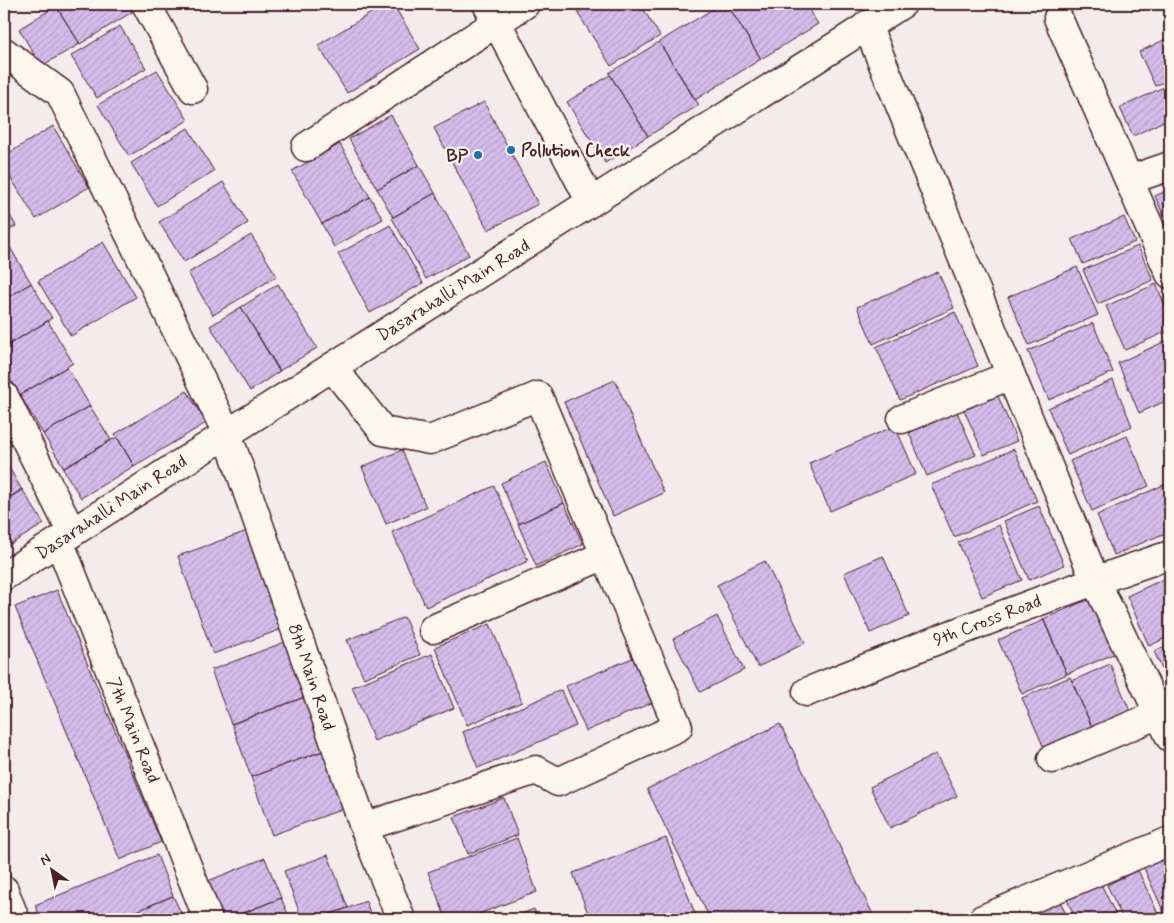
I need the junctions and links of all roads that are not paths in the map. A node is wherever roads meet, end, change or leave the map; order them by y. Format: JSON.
{"nodes":[{"id":1,"x":146,"y":4,"type":"edge"},
{"id":2,"x":525,"y":4,"type":"edge"},
{"id":3,"x":902,"y":4,"type":"edge"},
{"id":4,"x":492,"y":12,"type":"edge"},
{"id":5,"x":1058,"y":18,"type":"dead end"},
{"id":6,"x":867,"y":25,"type":"junction"},
{"id":7,"x":4,"y":52,"type":"edge"},
{"id":8,"x":193,"y":89,"type":"dead end"},
{"id":9,"x":306,"y":147,"type":"dead end"},
{"id":10,"x":1170,"y":166,"type":"edge"},
{"id":11,"x":1129,"y":180,"type":"junction"},
{"id":12,"x":590,"y":202,"type":"junction"},
{"id":13,"x":1170,"y":274,"type":"edge"},
{"id":14,"x":332,"y":367,"type":"junction"},
{"id":15,"x":1011,"y":375,"type":"junction"},
{"id":16,"x":4,"y":396,"type":"edge"},
{"id":17,"x":902,"y":419,"type":"dead end"},
{"id":18,"x":228,"y":433,"type":"junction"},
{"id":19,"x":66,"y":537,"type":"junction"},
{"id":20,"x":604,"y":555,"type":"junction"},
{"id":21,"x":1170,"y":555,"type":"edge"},
{"id":22,"x":4,"y":576,"type":"edge"},
{"id":23,"x":1095,"y":580,"type":"junction"},
{"id":24,"x":433,"y":629,"type":"dead end"},
{"id":25,"x":807,"y":692,"type":"dead end"},
{"id":26,"x":1164,"y":726,"type":"edge"},
{"id":27,"x":1052,"y":759,"type":"dead end"},
{"id":28,"x":364,"y":827,"type":"junction"},
{"id":29,"x":1170,"y":842,"type":"edge"},
{"id":30,"x":4,"y":890,"type":"edge"},
{"id":31,"x":15,"y":919,"type":"edge"},
{"id":32,"x":208,"y":919,"type":"edge"},
{"id":33,"x":401,"y":919,"type":"edge"},
{"id":34,"x":983,"y":919,"type":"edge"}],
"edges":[{"from":1,"to":8,"type":"street"},
{"from":2,"to":4,"type":"street"},
{"from":3,"to":6,"type":"street","name":"Dasarahalli Main Road"},
{"from":4,"to":9,"type":"street"},
{"from":4,"to":12,"type":"street"},
{"from":5,"to":11,"type":"street"},
{"from":6,"to":12,"type":"street","name":"Dasarahalli Main Road"},
{"from":6,"to":15,"type":"street"},
{"from":7,"to":18,"type":"street","name":"8th Main Road"},
{"from":10,"to":11,"type":"street"},
{"from":11,"to":13,"type":"street"},
{"from":12,"to":14,"type":"street","name":"Dasarahalli Main Road"},
{"from":14,"to":18,"type":"street","name":"Dasarahalli Main Road"},
{"from":14,"to":20,"type":"street"},
{"from":15,"to":17,"type":"street"},
{"from":15,"to":23,"type":"street"},
{"from":16,"to":19,"type":"street","name":"7th Main Road"},
{"from":18,"to":19,"type":"street","name":"Dasarahalli Main Road"},
{"from":18,"to":28,"type":"street","name":"8th Main Road"},
{"from":19,"to":22,"type":"street","name":"Dasarahalli Main Road"},
{"from":19,"to":32,"type":"street","name":"7th Main Road"},
{"from":20,"to":24,"type":"street"},
{"from":20,"to":28,"type":"street"},
{"from":21,"to":23,"type":"street","name":"9th Cross Road"},
{"from":23,"to":25,"type":"street","name":"9th Cross Road"},
{"from":23,"to":26,"type":"street"},
{"from":26,"to":27,"type":"street"},
{"from":28,"to":33,"type":"street","name":"8th Main Road"},
{"from":29,"to":34,"type":"street"},
{"from":30,"to":31,"type":"street"}]}
